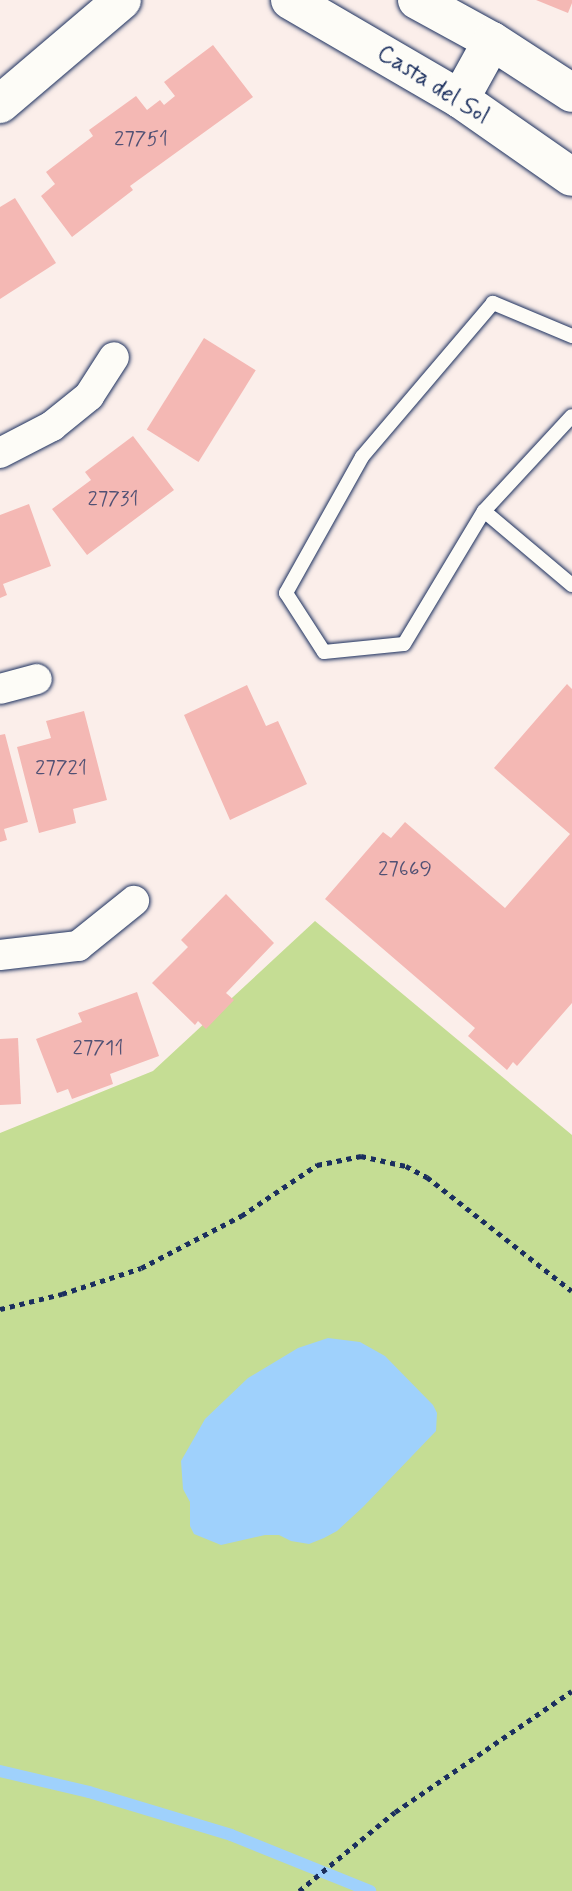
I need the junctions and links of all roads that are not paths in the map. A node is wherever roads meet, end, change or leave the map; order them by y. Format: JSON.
{"nodes":[{"id":1,"x":122,"y":0,"type":"edge"},
{"id":2,"x":290,"y":0,"type":"edge"},
{"id":3,"x":416,"y":0,"type":"edge"},
{"id":4,"x":492,"y":41,"type":"junction"},
{"id":5,"x":572,"y":93,"type":"edge"},
{"id":6,"x":460,"y":99,"type":"junction"},
{"id":7,"x":0,"y":104,"type":"edge"},
{"id":8,"x":572,"y":177,"type":"edge"},
{"id":9,"x":572,"y":336,"type":"edge"},
{"id":10,"x":114,"y":356,"type":"dead end"},
{"id":11,"x":572,"y":416,"type":"edge"},
{"id":12,"x":0,"y":453,"type":"edge"},
{"id":13,"x":484,"y":511,"type":"junction"},
{"id":14,"x":572,"y":585,"type":"edge"},
{"id":15,"x":37,"y":679,"type":"dead end"},
{"id":16,"x":0,"y":689,"type":"edge"},
{"id":17,"x":134,"y":901,"type":"dead end"},
{"id":18,"x":0,"y":955,"type":"edge"}],
"edges":[{"from":1,"to":7,"type":"street"},
{"from":2,"to":6,"type":"street","name":"Casta del Sol"},
{"from":3,"to":4,"type":"street"},
{"from":4,"to":5,"type":"street"},
{"from":4,"to":6,"type":"street"},
{"from":6,"to":8,"type":"street","name":"Casta del Sol"},
{"from":9,"to":13,"type":"lane"},
{"from":10,"to":12,"type":"street"},
{"from":11,"to":13,"type":"lane"},
{"from":13,"to":14,"type":"lane"},
{"from":15,"to":16,"type":"street"},
{"from":17,"to":18,"type":"street"}]}
